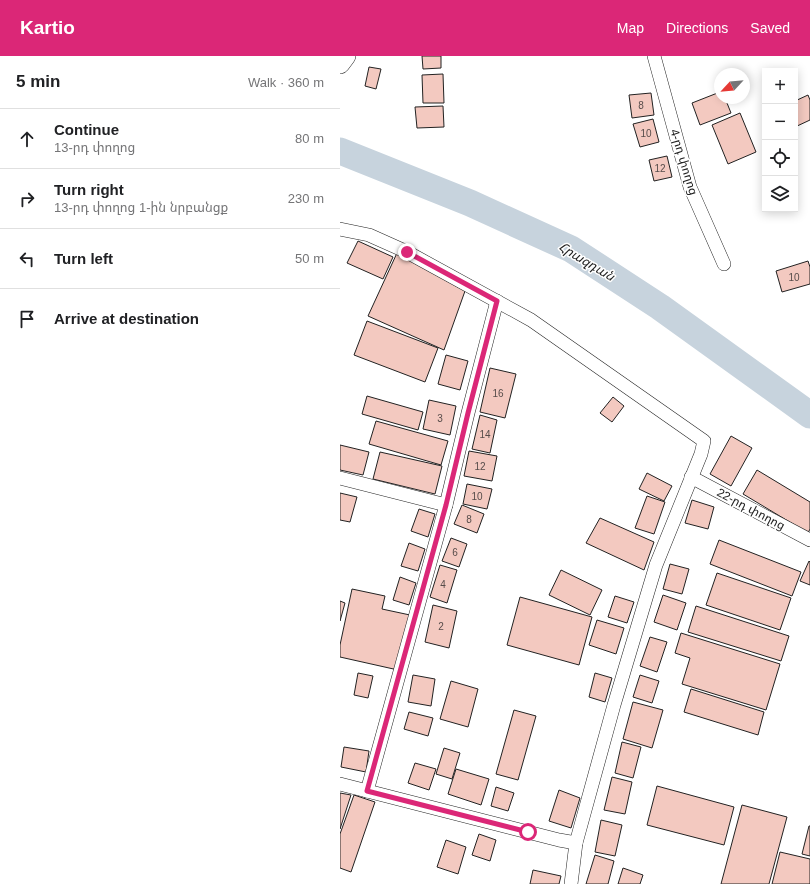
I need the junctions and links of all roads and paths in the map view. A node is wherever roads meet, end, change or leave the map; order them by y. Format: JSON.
{"nodes":[{"id":1,"x":654,"y":56,"type":"edge"},
{"id":2,"x":340,"y":229,"type":"edge"},
{"id":3,"x":724,"y":264,"type":"dead end"},
{"id":4,"x":497,"y":301,"type":"junction"},
{"id":5,"x":691,"y":477,"type":"junction"},
{"id":6,"x":340,"y":478,"type":"edge"},
{"id":7,"x":446,"y":505,"type":"junction"},
{"id":8,"x":810,"y":540,"type":"edge"},
{"id":9,"x":340,"y":784,"type":"edge"},
{"id":10,"x":367,"y":791,"type":"junction"},
{"id":11,"x":576,"y":843,"type":"junction"},
{"id":12,"x":572,"y":884,"type":"edge"}],
"edges":[{"from":1,"to":3,"type":"street","name":"4-րդ փողոց"},
{"from":2,"to":4,"type":"street"},
{"from":4,"to":5,"type":"street"},
{"from":4,"to":7,"type":"street"},
{"from":5,"to":8,"type":"street","name":"22-րդ փողոց"},
{"from":5,"to":11,"type":"street"},
{"from":6,"to":7,"type":"street"},
{"from":7,"to":10,"type":"street"},
{"from":9,"to":10,"type":"street"},
{"from":10,"to":11,"type":"street"},
{"from":11,"to":12,"type":"street"}]}
